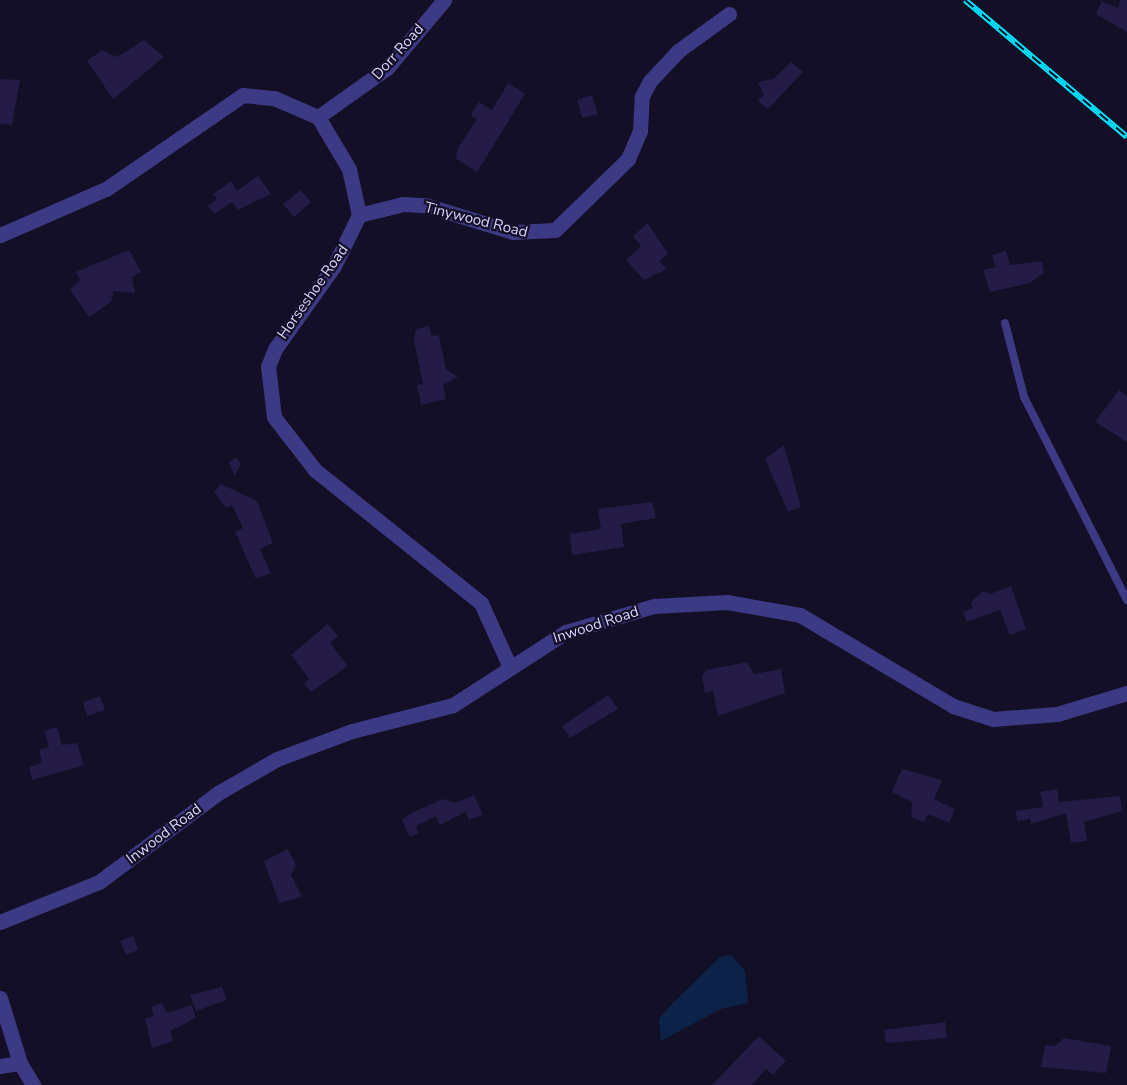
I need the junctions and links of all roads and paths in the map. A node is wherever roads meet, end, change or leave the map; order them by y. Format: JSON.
{"nodes":[{"id":1,"x":444,"y":0,"type":"edge"},
{"id":2,"x":729,"y":14,"type":"dead end"},
{"id":3,"x":318,"y":117,"type":"junction"},
{"id":4,"x":359,"y":215,"type":"junction"},
{"id":5,"x":0,"y":235,"type":"edge"},
{"id":6,"x":1005,"y":323,"type":"dead end"},
{"id":7,"x":1127,"y":600,"type":"edge"},
{"id":8,"x":509,"y":664,"type":"junction"},
{"id":9,"x":1127,"y":693,"type":"edge"},
{"id":10,"x":0,"y":922,"type":"edge"},
{"id":11,"x":0,"y":998,"type":"edge"},
{"id":12,"x":20,"y":1063,"type":"junction"},
{"id":13,"x":0,"y":1066,"type":"edge"},
{"id":14,"x":33,"y":1085,"type":"edge"}],
"edges":[{"from":1,"to":3,"type":"street","name":"Dorr Road"},
{"from":2,"to":4,"type":"street","name":"Tinywood Road"},
{"from":3,"to":4,"type":"street"},
{"from":3,"to":5,"type":"street"},
{"from":4,"to":8,"type":"street","name":"Horseshoe Road"},
{"from":6,"to":7,"type":"lane"},
{"from":8,"to":9,"type":"street","name":"Inwood Road"},
{"from":8,"to":10,"type":"street","name":"Inwood Road"},
{"from":11,"to":12,"type":"street"},
{"from":12,"to":13,"type":"street"},
{"from":12,"to":14,"type":"street"}]}
